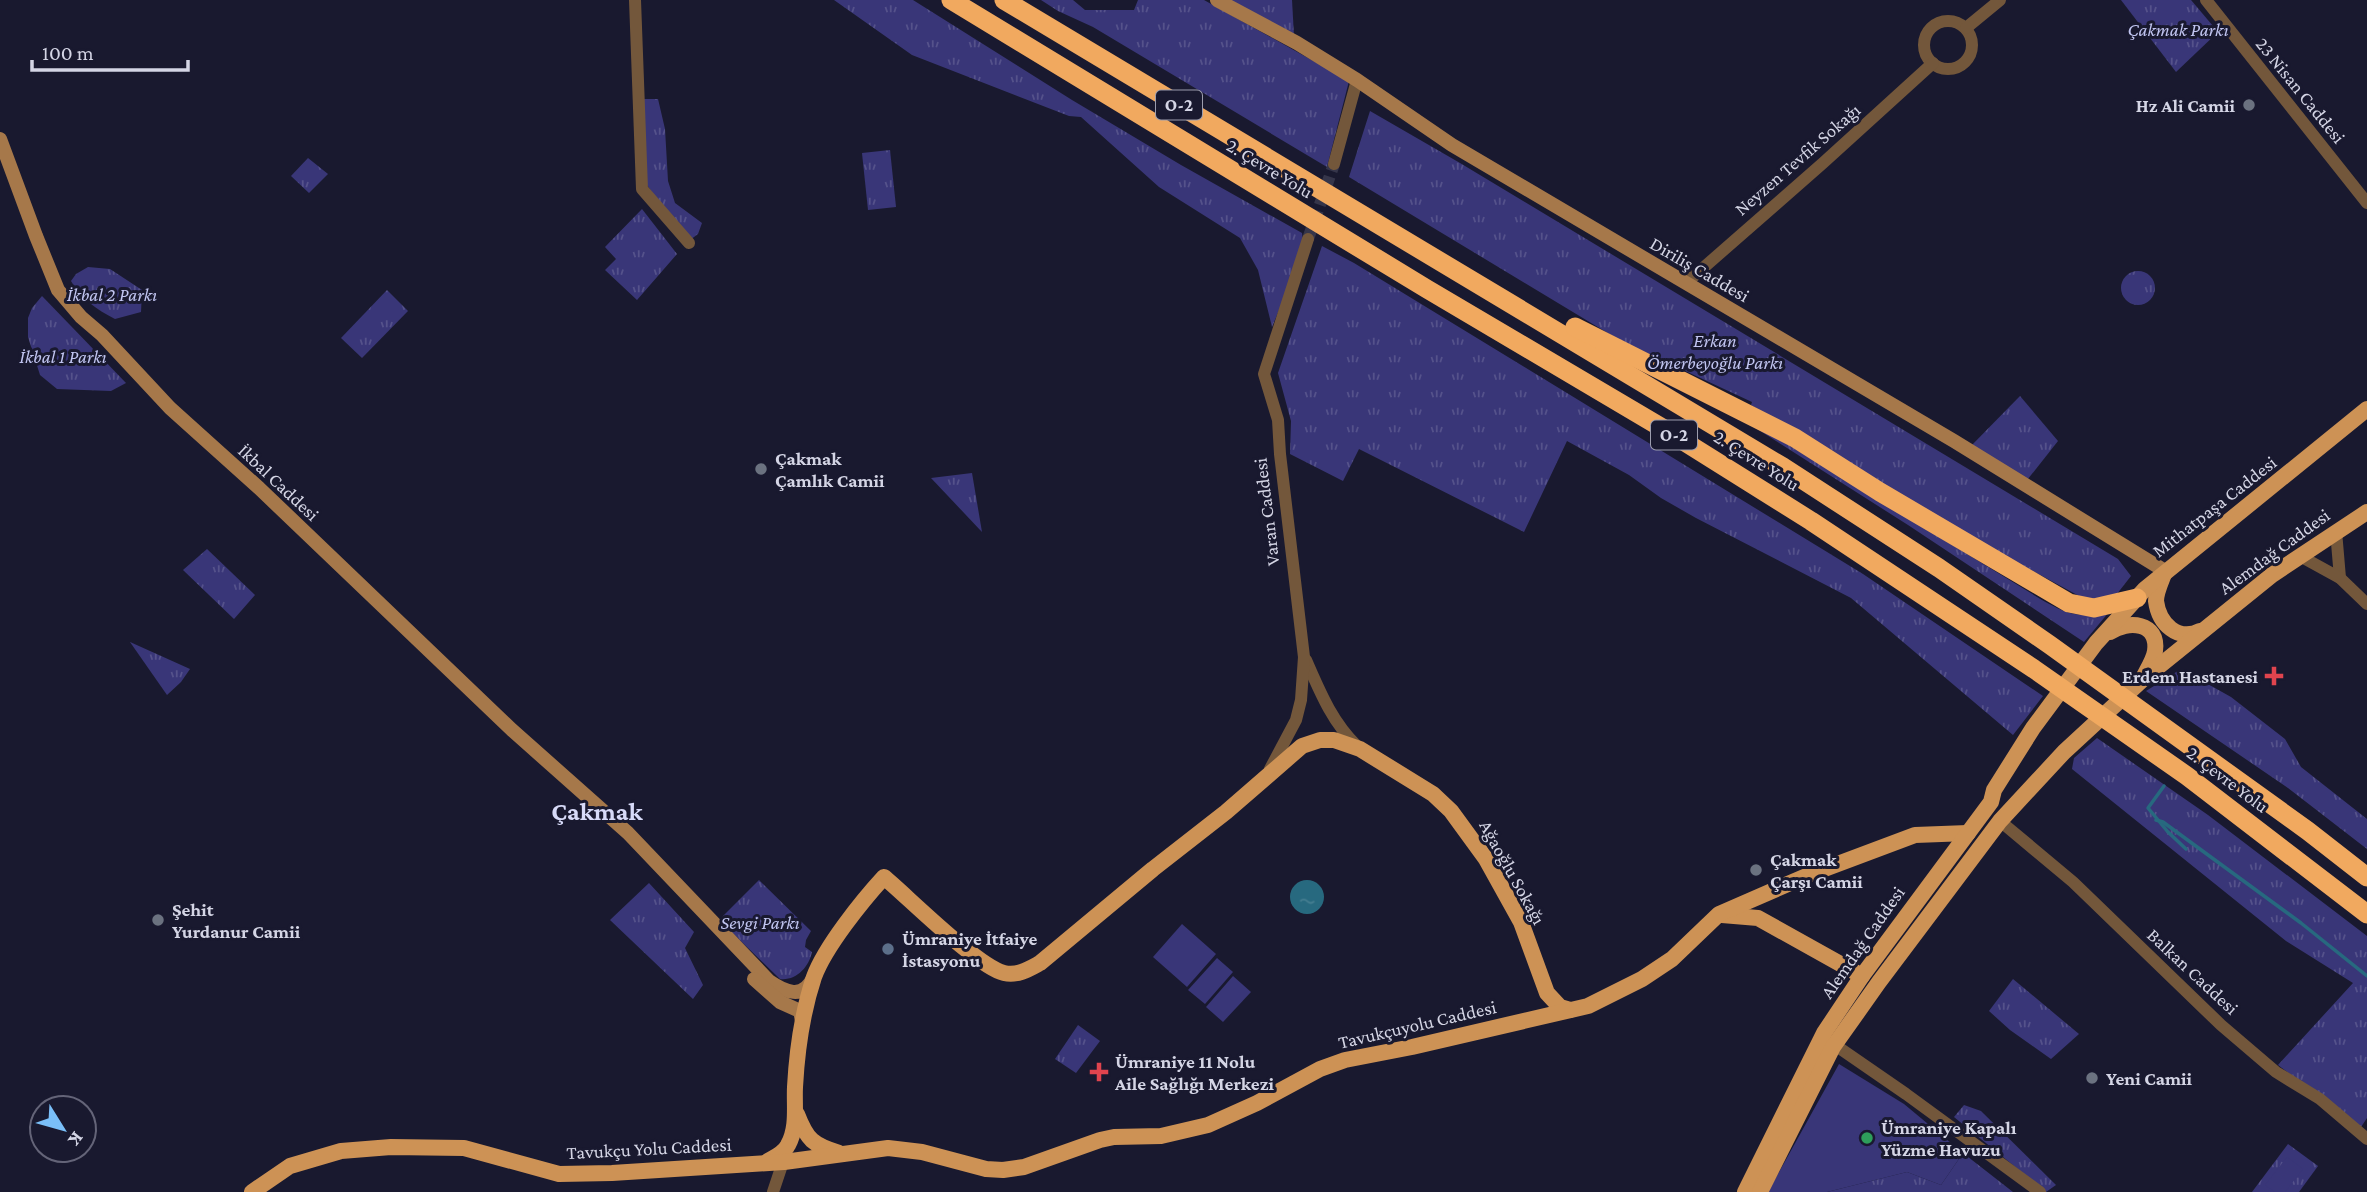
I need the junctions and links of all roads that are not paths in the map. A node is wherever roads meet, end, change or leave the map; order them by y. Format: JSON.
{"nodes":[{"id":1,"x":635,"y":0,"type":"edge"},
{"id":2,"x":951,"y":0,"type":"edge"},
{"id":3,"x":1004,"y":0,"type":"edge"},
{"id":4,"x":1217,"y":0,"type":"edge"},
{"id":5,"x":2000,"y":0,"type":"edge"},
{"id":6,"x":2206,"y":0,"type":"edge"},
{"id":7,"x":1966,"y":29,"type":"junction"},
{"id":8,"x":1933,"y":63,"type":"junction"},
{"id":9,"x":1357,"y":80,"type":"junction"},
{"id":10,"x":0,"y":139,"type":"edge"},
{"id":11,"x":1334,"y":164,"type":"tunnel mouth"},
{"id":12,"x":2367,"y":203,"type":"edge"},
{"id":13,"x":1354,"y":209,"type":"junction"},
{"id":14,"x":1308,"y":239,"type":"tunnel mouth"},
{"id":15,"x":689,"y":243,"type":"dead end"},
{"id":16,"x":1686,"y":283,"type":"junction"},
{"id":17,"x":2367,"y":410,"type":"edge"},
{"id":18,"x":2367,"y":512,"type":"edge"},
{"id":19,"x":2336,"y":531,"type":"junction"},
{"id":20,"x":2300,"y":556,"type":"junction"},
{"id":21,"x":2165,"y":571,"type":"junction"},
{"id":22,"x":2340,"y":578,"type":"junction"},
{"id":23,"x":2137,"y":598,"type":"junction"},
{"id":24,"x":2367,"y":604,"type":"edge"},
{"id":25,"x":2205,"y":629,"type":"junction"},
{"id":26,"x":2096,"y":643,"type":"junction"},
{"id":27,"x":1304,"y":657,"type":"junction"},
{"id":28,"x":2142,"y":680,"type":"junction"},
{"id":29,"x":2033,"y":728,"type":"joint"},
{"id":30,"x":1360,"y":749,"type":"junction"},
{"id":31,"x":1264,"y":781,"type":"junction"},
{"id":32,"x":597,"y":807,"type":"junction"},
{"id":33,"x":2000,"y":821,"type":"junction"},
{"id":34,"x":1968,"y":833,"type":"junction"},
{"id":35,"x":2367,"y":877,"type":"edge"},
{"id":36,"x":1719,"y":914,"type":"junction"},
{"id":37,"x":2367,"y":914,"type":"edge"},
{"id":38,"x":815,"y":973,"type":"junction"},
{"id":39,"x":1862,"y":976,"type":"junction"},
{"id":40,"x":798,"y":992,"type":"junction"},
{"id":41,"x":1547,"y":993,"type":"junction"},
{"id":42,"x":790,"y":1006,"type":"junction"},
{"id":43,"x":1570,"y":1010,"type":"junction"},
{"id":44,"x":1529,"y":1020,"type":"junction"},
{"id":45,"x":802,"y":1021,"type":"junction"},
{"id":46,"x":1835,"y":1045,"type":"junction"},
{"id":47,"x":796,"y":1112,"type":"junction"},
{"id":48,"x":2367,"y":1139,"type":"edge"},
{"id":49,"x":785,"y":1155,"type":"junction"},
{"id":50,"x":845,"y":1155,"type":"junction"},
{"id":51,"x":767,"y":1162,"type":"joint"},
{"id":52,"x":253,"y":1192,"type":"edge"},
{"id":53,"x":773,"y":1192,"type":"edge"},
{"id":54,"x":1745,"y":1192,"type":"edge"},
{"id":55,"x":1760,"y":1192,"type":"edge"},
{"id":56,"x":2040,"y":1192,"type":"edge"}],
"edges":[{"from":1,"to":15,"type":"street"},
{"from":2,"to":37,"type":"highway","name":"2. Çevre Yolu","number":"O-2"},
{"from":3,"to":13,"type":"highway","name":"2. Çevre Yolu","number":"O-2"},
{"from":4,"to":9,"type":"main road","name":"Diriliş Caddesi"},
{"from":5,"to":7,"type":"street"},
{"from":6,"to":12,"type":"street","name":"23 Nisan Caddesi"},
{"from":7,"to":8,"type":"street"},
{"from":7,"to":8,"type":"street"},
{"from":8,"to":16,"type":"street","name":"Neyzen Tevfik Sokağı"},
{"from":9,"to":11,"type":"street"},
{"from":9,"to":16,"type":"main road","name":"Diriliş Caddesi"},
{"from":10,"to":32,"type":"main road","name":"İkbal Caddesi"},
{"from":13,"to":23,"type":"highway"},
{"from":13,"to":35,"type":"highway","name":"2. Çevre Yolu","number":"O-2"},
{"from":14,"to":27,"type":"street","name":"Varan Caddesi"},
{"from":16,"to":21,"type":"main road","name":"Diriliş Caddesi"},
{"from":17,"to":21,"type":"main road","name":"Mithatpaşa Caddesi"},
{"from":18,"to":19,"type":"main road","name":"Alemdağ Caddesi"},
{"from":19,"to":20,"type":"main road","name":"Alemdağ Caddesi"},
{"from":19,"to":22,"type":"street"},
{"from":20,"to":22,"type":"street"},
{"from":20,"to":25,"type":"main road","name":"Alemdağ Caddesi"},
{"from":21,"to":23,"type":"main road","name":"Mithatpaşa Caddesi"},
{"from":21,"to":25,"type":"main road"},
{"from":22,"to":24,"type":"street"},
{"from":23,"to":26,"type":"main road","name":"Mithatpaşa Caddesi"},
{"from":25,"to":28,"type":"main road","name":"Alemdağ Caddesi"},
{"from":26,"to":28,"type":"main road"},
{"from":26,"to":29,"type":"main road","name":"Mithatpaşa Caddesi"},
{"from":27,"to":30,"type":"street"},
{"from":27,"to":31,"type":"street","name":"Varan Caddesi"},
{"from":28,"to":33,"type":"main road","name":"Alemdağ Caddesi"},
{"from":29,"to":34,"type":"main road","name":"Alemdağ Caddesi"},
{"from":30,"to":31,"type":"main road","name":"Varan Caddesi"},
{"from":30,"to":41,"type":"main road","name":"Ağaoğlu Sokağı"},
{"from":31,"to":38,"type":"main road","name":"Varan Caddesi"},
{"from":32,"to":40,"type":"main road","name":"İkbal Caddesi"},
{"from":32,"to":42,"type":"main road","name":"İkbal Caddesi"},
{"from":33,"to":46,"type":"main road","name":"Alemdağ Caddesi"},
{"from":33,"to":48,"type":"street","name":"Balkan Caddesi"},
{"from":34,"to":36,"type":"main road","name":"Tavukçuyolu Caddesi"},
{"from":34,"to":39,"type":"main road","name":"Alemdağ Caddesi"},
{"from":36,"to":39,"type":"main road"},
{"from":36,"to":43,"type":"main road","name":"Tavukçuyolu Caddesi"},
{"from":38,"to":40,"type":"main road"},
{"from":38,"to":45,"type":"main road"},
{"from":39,"to":54,"type":"main road","name":"Alemdağ Caddesi"},
{"from":40,"to":42,"type":"main road"},
{"from":41,"to":43,"type":"main road"},
{"from":41,"to":44,"type":"main road"},
{"from":42,"to":45,"type":"main road","name":"İkbal Caddesi"},
{"from":43,"to":44,"type":"main road","name":"Tavukçuyolu Caddesi"},
{"from":44,"to":50,"type":"main road","name":"Tavukçuyolu Caddesi"},
{"from":45,"to":47,"type":"main road"},
{"from":46,"to":55,"type":"main road","name":"Alemdağ Caddesi"},
{"from":46,"to":56,"type":"street"},
{"from":47,"to":49,"type":"main road"},
{"from":47,"to":50,"type":"main road"},
{"from":49,"to":50,"type":"main road","name":"Tavukçuyolu Caddesi"},
{"from":49,"to":51,"type":"main road","name":"Tavukçuyolu Caddesi"},
{"from":49,"to":53,"type":"street"},
{"from":51,"to":52,"type":"main road","name":"Tavukçu Yolu Caddesi"}]}
